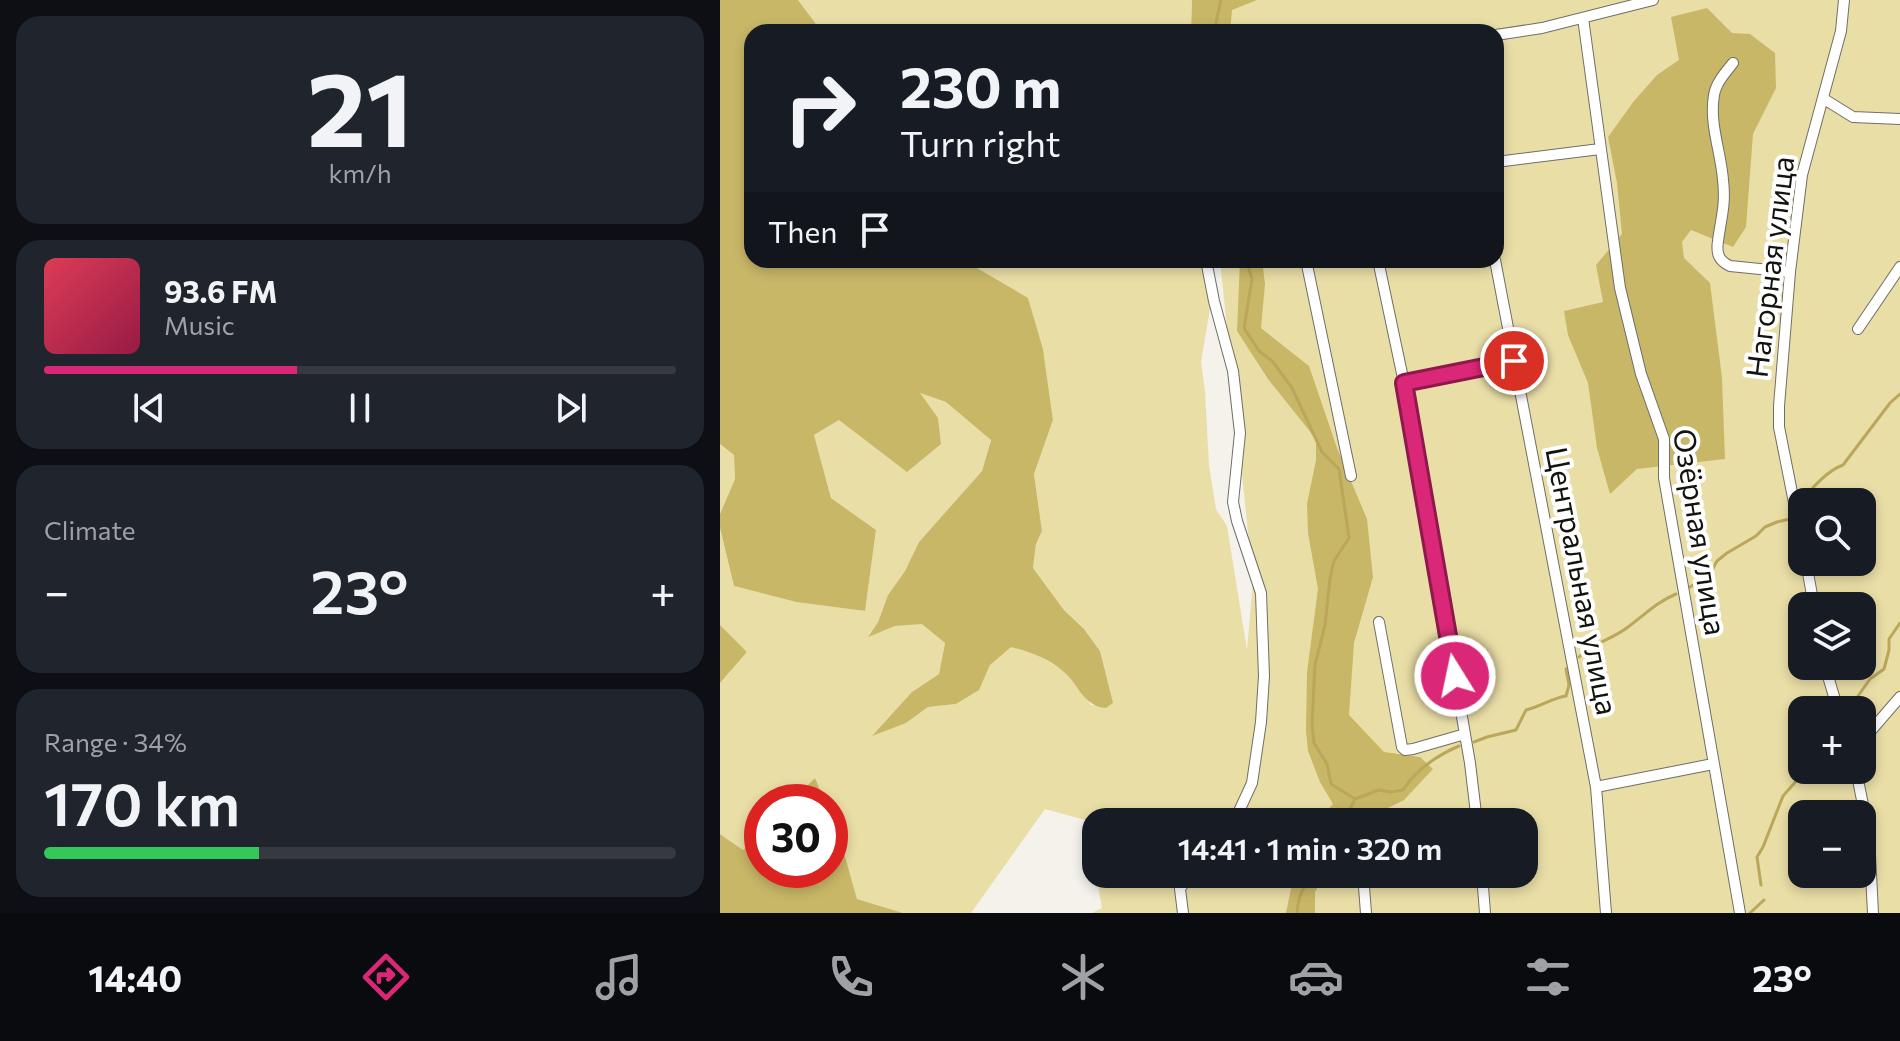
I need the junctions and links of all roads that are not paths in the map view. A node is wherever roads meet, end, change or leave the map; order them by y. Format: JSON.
{"nodes":[{"id":1,"x":1653,"y":0,"type":"edge"},
{"id":2,"x":1844,"y":0,"type":"edge"},
{"id":3,"x":1583,"y":18,"type":"junction"},
{"id":4,"x":1504,"y":34,"type":"edge"},
{"id":5,"x":1733,"y":63,"type":"dead end"},
{"id":6,"x":1824,"y":99,"type":"junction"},
{"id":7,"x":1900,"y":119,"type":"edge"},
{"id":8,"x":1600,"y":149,"type":"junction"},
{"id":9,"x":1504,"y":161,"type":"edge"},
{"id":10,"x":1900,"y":267,"type":"edge"},
{"id":11,"x":1207,"y":268,"type":"edge"},
{"id":12,"x":1308,"y":268,"type":"edge"},
{"id":13,"x":1380,"y":268,"type":"edge"},
{"id":14,"x":1497,"y":268,"type":"edge"},
{"id":15,"x":1790,"y":272,"type":"junction"},
{"id":16,"x":1858,"y":329,"type":"dead end"},
{"id":17,"x":1514,"y":361,"type":"junction"},
{"id":18,"x":1404,"y":383,"type":"junction"},
{"id":19,"x":1351,"y":476,"type":"dead end"},
{"id":20,"x":1791,"y":488,"type":"edge"},
{"id":21,"x":1379,"y":622,"type":"dead end"},
{"id":22,"x":1900,"y":697,"type":"edge"},
{"id":23,"x":1876,"y":725,"type":"edge"},
{"id":24,"x":1465,"y":734,"type":"junction"},
{"id":25,"x":1713,"y":764,"type":"junction"},
{"id":26,"x":1859,"y":784,"type":"edge"},
{"id":27,"x":1596,"y":787,"type":"junction"},
{"id":28,"x":1240,"y":808,"type":"edge"},
{"id":29,"x":1475,"y":808,"type":"edge"},
{"id":30,"x":1181,"y":888,"type":"edge"},
{"id":31,"x":1364,"y":888,"type":"edge"},
{"id":32,"x":1483,"y":888,"type":"edge"},
{"id":33,"x":1183,"y":913,"type":"edge"},
{"id":34,"x":1366,"y":913,"type":"edge"},
{"id":35,"x":1485,"y":913,"type":"edge"},
{"id":36,"x":1606,"y":913,"type":"edge"},
{"id":37,"x":1740,"y":913,"type":"edge"},
{"id":38,"x":1873,"y":913,"type":"edge"}],
"edges":[{"from":1,"to":3,"type":"street"},
{"from":2,"to":6,"type":"street","name":"Нагорная улица"},
{"from":3,"to":4,"type":"street"},
{"from":3,"to":8,"type":"street","name":"Озёрная улица"},
{"from":5,"to":15,"type":"street"},
{"from":6,"to":7,"type":"street"},
{"from":6,"to":15,"type":"street","name":"Нагорная улица"},
{"from":8,"to":9,"type":"street"},
{"from":8,"to":25,"type":"street","name":"Озёрная улица"},
{"from":10,"to":16,"type":"street"},
{"from":11,"to":28,"type":"street"},
{"from":12,"to":19,"type":"street"},
{"from":13,"to":18,"type":"street"},
{"from":14,"to":17,"type":"street","name":"Центральная улица"},
{"from":15,"to":20,"type":"street","name":"Нагорная улица"},
{"from":17,"to":18,"type":"street"},
{"from":17,"to":27,"type":"street","name":"Центральная улица"},
{"from":18,"to":24,"type":"street"},
{"from":21,"to":24,"type":"street"},
{"from":22,"to":23,"type":"street"},
{"from":24,"to":29,"type":"street"},
{"from":25,"to":27,"type":"street"},
{"from":25,"to":37,"type":"street","name":"Озёрная улица"},
{"from":26,"to":38,"type":"street"},
{"from":27,"to":36,"type":"street","name":"Центральная улица"},
{"from":30,"to":33,"type":"street"},
{"from":31,"to":34,"type":"street"},
{"from":32,"to":35,"type":"street"}]}
